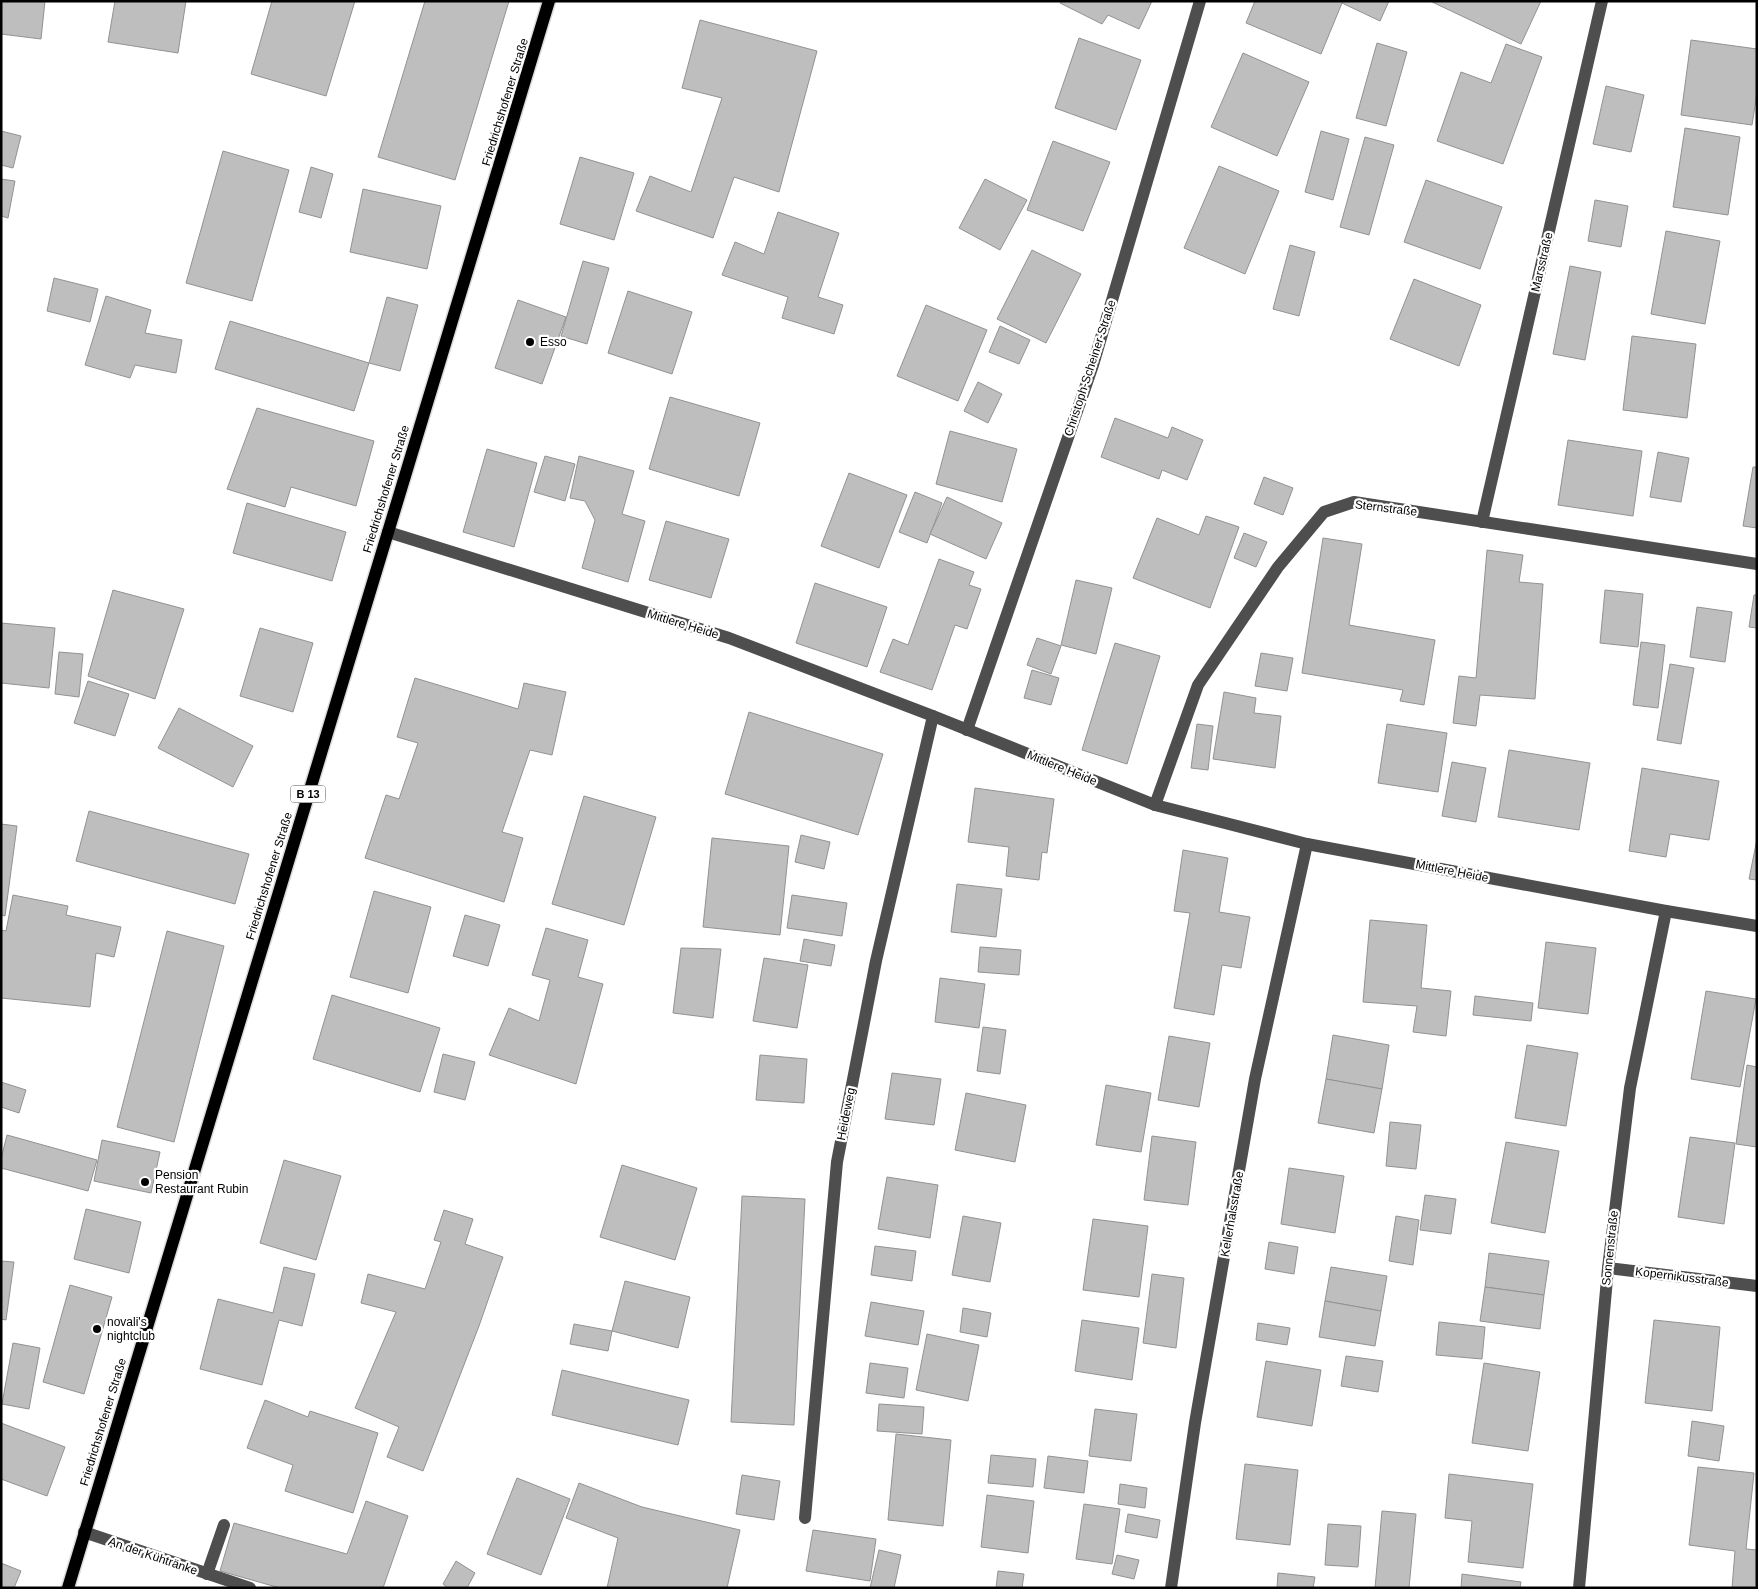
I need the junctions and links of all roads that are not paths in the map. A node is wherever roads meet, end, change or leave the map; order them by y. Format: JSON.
{"nodes":[{"id":1,"x":549,"y":1,"type":"edge"},
{"id":2,"x":1200,"y":1,"type":"edge"},
{"id":3,"x":1602,"y":1,"type":"edge"},
{"id":4,"x":1482,"y":522,"type":"junction"},
{"id":5,"x":388,"y":532,"type":"junction"},
{"id":6,"x":1757,"y":564,"type":"edge"},
{"id":7,"x":933,"y":716,"type":"junction"},
{"id":8,"x":967,"y":730,"type":"junction"},
{"id":9,"x":1155,"y":805,"type":"junction"},
{"id":10,"x":1307,"y":844,"type":"junction"},
{"id":11,"x":1666,"y":911,"type":"junction"},
{"id":12,"x":1757,"y":926,"type":"edge"},
{"id":13,"x":1608,"y":1268,"type":"junction"},
{"id":14,"x":1757,"y":1286,"type":"edge"},
{"id":15,"x":806,"y":1518,"type":"dead end"},
{"id":16,"x":224,"y":1525,"type":"dead end"},
{"id":17,"x":84,"y":1532,"type":"junction"},
{"id":18,"x":207,"y":1574,"type":"junction"},
{"id":19,"x":68,"y":1588,"type":"edge"},
{"id":20,"x":250,"y":1588,"type":"edge"},
{"id":21,"x":1171,"y":1588,"type":"edge"},
{"id":22,"x":1579,"y":1588,"type":"edge"}],
"edges":[{"from":1,"to":5,"type":"main road","name":"Friedrichshofener Straße","number":"B 13"},
{"from":2,"to":8,"type":"street","name":"Christoph-Scheiner-Straße"},
{"from":3,"to":4,"type":"street","name":"Marsstraße"},
{"from":4,"to":6,"type":"street","name":"Sternstraße"},
{"from":4,"to":9,"type":"street","name":"Sternstraße"},
{"from":5,"to":7,"type":"street","name":"Mittlere Heide"},
{"from":5,"to":17,"type":"main road","name":"Friedrichshofener Straße","number":"B 13"},
{"from":7,"to":8,"type":"street","name":"Mittlere Heide"},
{"from":7,"to":15,"type":"street","name":"Heideweg"},
{"from":8,"to":9,"type":"street","name":"Mittlere Heide"},
{"from":9,"to":10,"type":"street","name":"Mittlere Heide"},
{"from":10,"to":11,"type":"street","name":"Mittlere Heide"},
{"from":10,"to":21,"type":"street","name":"Kellerhalsstraße"},
{"from":11,"to":12,"type":"street","name":"Mittlere Heide"},
{"from":11,"to":13,"type":"street","name":"Sonnenstraße"},
{"from":13,"to":14,"type":"street","name":"Kopernikusstraße"},
{"from":13,"to":22,"type":"street","name":"Sonnenstraße"},
{"from":16,"to":18,"type":"street"},
{"from":17,"to":18,"type":"street","name":"An der Kühtränke"},
{"from":17,"to":19,"type":"main road","name":"Friedrichshofener Straße","number":"B 13"},
{"from":18,"to":20,"type":"street","name":"An der Kühtränke"}]}
